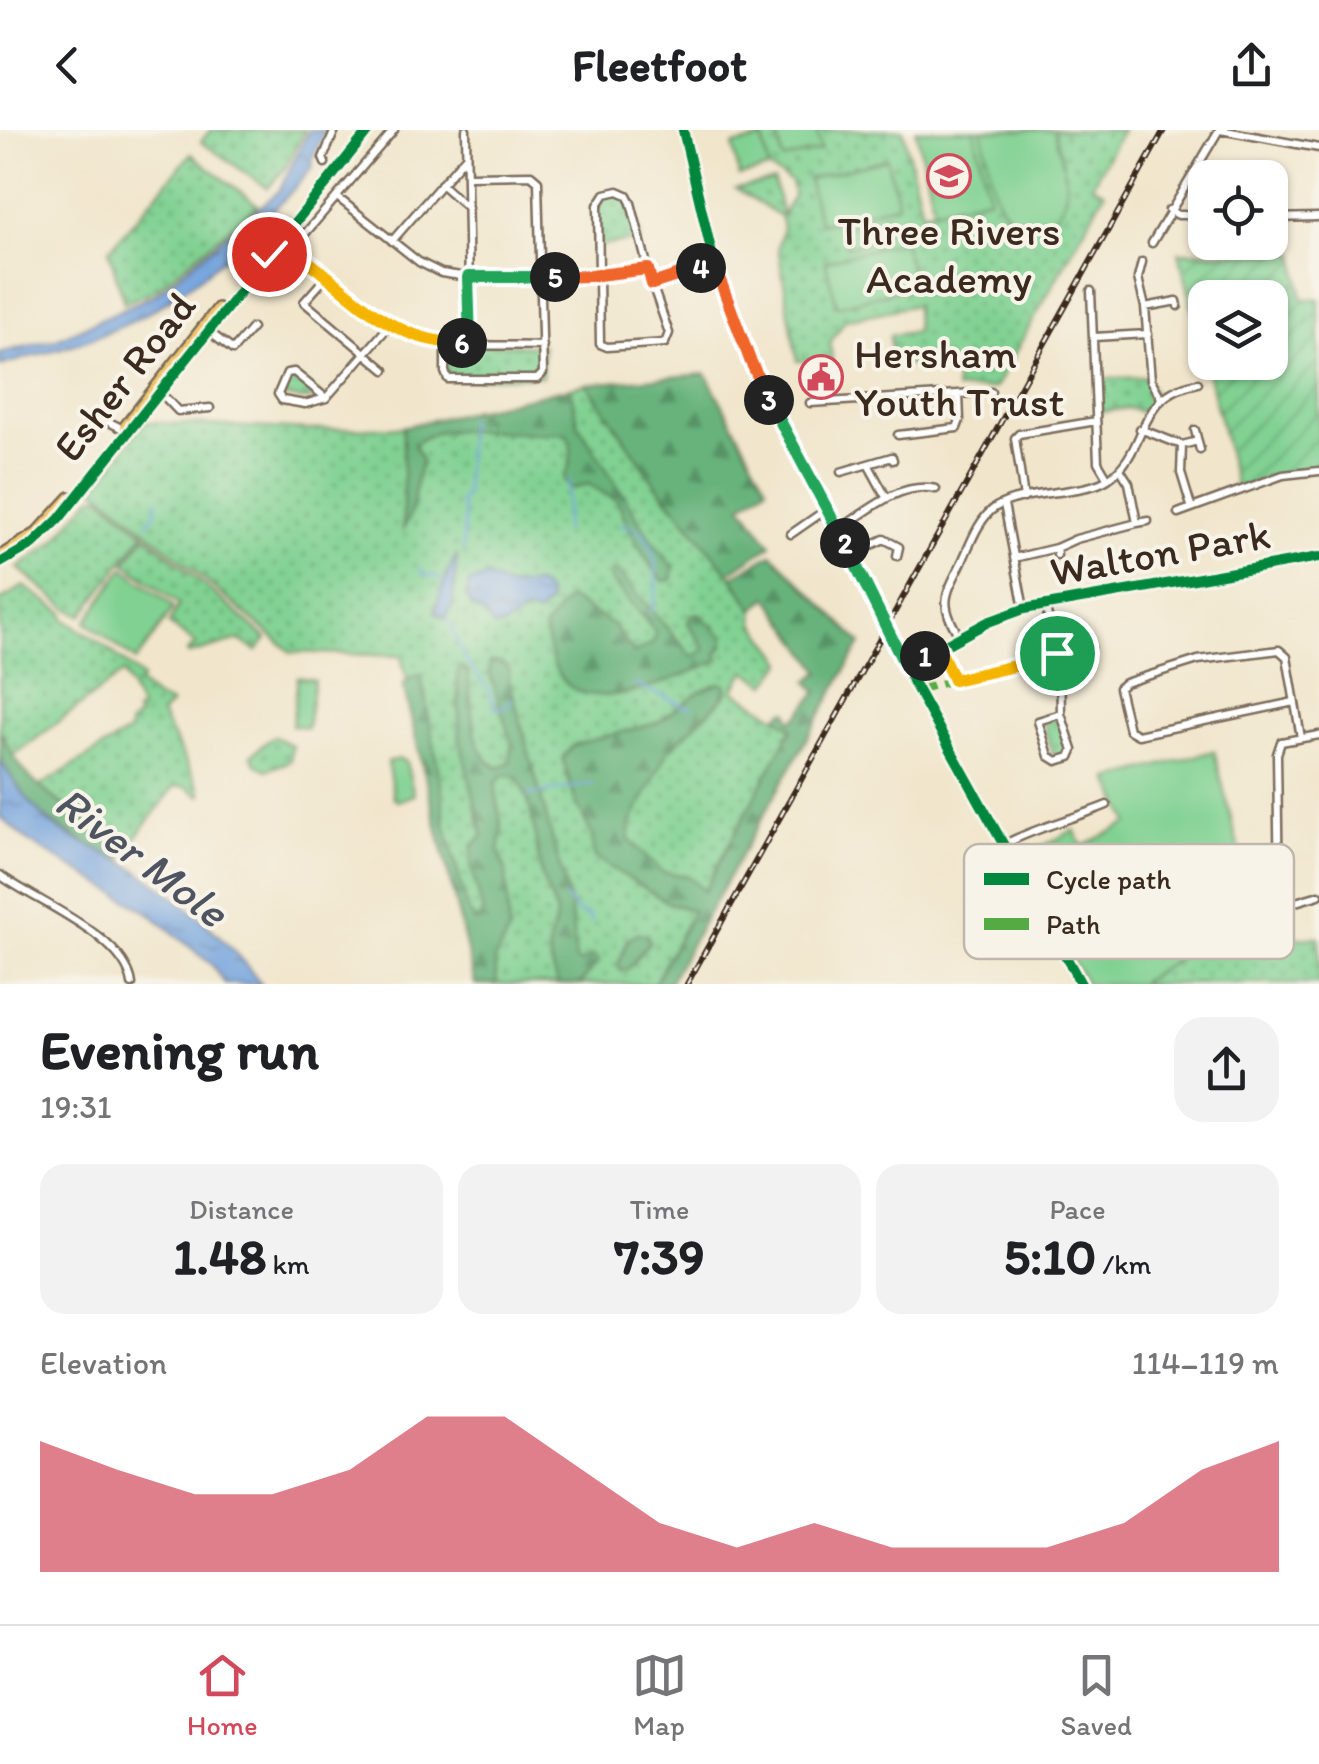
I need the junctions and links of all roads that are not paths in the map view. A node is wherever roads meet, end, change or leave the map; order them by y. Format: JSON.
{"nodes":[{"id":1,"x":335,"y":130,"type":"edge"},
{"id":2,"x":365,"y":130,"type":"edge"},
{"id":3,"x":394,"y":130,"type":"edge"},
{"id":4,"x":466,"y":130,"type":"edge"},
{"id":5,"x":683,"y":130,"type":"edge"},
{"id":6,"x":1219,"y":130,"type":"edge"},
{"id":7,"x":1319,"y":148,"type":"edge"},
{"id":8,"x":466,"y":155,"type":"junction"},
{"id":9,"x":325,"y":163,"type":"dead end"},
{"id":10,"x":468,"y":176,"type":"junction"},
{"id":11,"x":441,"y":184,"type":"junction"},
{"id":12,"x":337,"y":198,"type":"junction"},
{"id":13,"x":468,"y":208,"type":"junction"},
{"id":14,"x":1169,"y":210,"type":"junction"},
{"id":15,"x":1188,"y":215,"type":"edge"},
{"id":16,"x":1319,"y":217,"type":"edge"},
{"id":17,"x":1288,"y":218,"type":"edge"},
{"id":18,"x":392,"y":242,"type":"junction"},
{"id":19,"x":1152,"y":244,"type":"dead end"},
{"id":20,"x":292,"y":249,"type":"junction"},
{"id":21,"x":269,"y":254,"type":"junction"},
{"id":22,"x":1142,"y":262,"type":"dead end"},
{"id":23,"x":714,"y":264,"type":"junction"},
{"id":24,"x":648,"y":269,"type":"junction"},
{"id":25,"x":598,"y":274,"type":"junction"},
{"id":26,"x":327,"y":276,"type":"junction"},
{"id":27,"x":468,"y":277,"type":"junction"},
{"id":28,"x":543,"y":277,"type":"junction"},
{"id":29,"x":652,"y":284,"type":"junction"},
{"id":30,"x":1091,"y":291,"type":"dead end"},
{"id":31,"x":1180,"y":302,"type":"dead end"},
{"id":32,"x":1144,"y":308,"type":"junction"},
{"id":33,"x":389,"y":326,"type":"junction"},
{"id":34,"x":252,"y":328,"type":"dead end"},
{"id":35,"x":208,"y":331,"type":"junction"},
{"id":36,"x":1148,"y":334,"type":"junction"},
{"id":37,"x":1094,"y":337,"type":"junction"},
{"id":38,"x":445,"y":343,"type":"junction"},
{"id":39,"x":470,"y":343,"type":"junction"},
{"id":40,"x":543,"y":346,"type":"junction"},
{"id":41,"x":365,"y":354,"type":"junction"},
{"id":42,"x":384,"y":370,"type":"dead end"},
{"id":43,"x":1198,"y":383,"type":"dead end"},
{"id":44,"x":160,"y":392,"type":"junction"},
{"id":45,"x":991,"y":392,"type":"dead end"},
{"id":46,"x":960,"y":394,"type":"junction"},
{"id":47,"x":326,"y":398,"type":"junction"},
{"id":48,"x":1161,"y":398,"type":"junction"},
{"id":49,"x":810,"y":403,"type":"dead end"},
{"id":50,"x":210,"y":408,"type":"dead end"},
{"id":51,"x":92,"y":419,"type":"dead end"},
{"id":52,"x":1096,"y":421,"type":"junction"},
{"id":53,"x":123,"y":429,"type":"junction"},
{"id":54,"x":1140,"y":429,"type":"junction"},
{"id":55,"x":1196,"y":430,"type":"dead end"},
{"id":56,"x":898,"y":435,"type":"dead end"},
{"id":57,"x":1182,"y":446,"type":"junction"},
{"id":58,"x":893,"y":460,"type":"dead end"},
{"id":59,"x":868,"y":464,"type":"junction"},
{"id":60,"x":1120,"y":469,"type":"junction"},
{"id":61,"x":840,"y":472,"type":"dead end"},
{"id":62,"x":1319,"y":472,"type":"edge"},
{"id":63,"x":1108,"y":479,"type":"junction"},
{"id":64,"x":936,"y":490,"type":"dead end"},
{"id":65,"x":886,"y":497,"type":"junction"},
{"id":66,"x":1024,"y":498,"type":"junction"},
{"id":67,"x":1004,"y":504,"type":"junction"},
{"id":68,"x":1190,"y":506,"type":"junction"},
{"id":69,"x":826,"y":509,"type":"junction"},
{"id":70,"x":1178,"y":513,"type":"dead end"},
{"id":71,"x":1148,"y":522,"type":"dead end"},
{"id":72,"x":1137,"y":523,"type":"junction"},
{"id":73,"x":991,"y":529,"type":"dead end"},
{"id":74,"x":838,"y":530,"type":"junction"},
{"id":75,"x":978,"y":530,"type":"junction"},
{"id":76,"x":791,"y":534,"type":"dead end"},
{"id":77,"x":850,"y":554,"type":"junction"},
{"id":78,"x":897,"y":556,"type":"dead end"},
{"id":79,"x":1319,"y":557,"type":"edge"},
{"id":80,"x":1014,"y":558,"type":"junction"},
{"id":81,"x":0,"y":559,"type":"edge"},
{"id":82,"x":1045,"y":605,"type":"junction"},
{"id":83,"x":1024,"y":609,"type":"junction"},
{"id":84,"x":960,"y":636,"type":"junction"},
{"id":85,"x":939,"y":648,"type":"junction"},
{"id":86,"x":1092,"y":648,"type":"dead end"},
{"id":87,"x":1058,"y":656,"type":"junction"},
{"id":88,"x":906,"y":667,"type":"junction"},
{"id":89,"x":1294,"y":702,"type":"junction"},
{"id":90,"x":1061,"y":714,"type":"junction"},
{"id":91,"x":1319,"y":735,"type":"edge"},
{"id":92,"x":1301,"y":738,"type":"junction"},
{"id":93,"x":1106,"y":805,"type":"dead end"},
{"id":94,"x":1005,"y":844,"type":"joint"},
{"id":95,"x":1278,"y":844,"type":"edge"},
{"id":96,"x":0,"y":876,"type":"edge"},
{"id":97,"x":1319,"y":894,"type":"edge"},
{"id":98,"x":1294,"y":902,"type":"edge"},
{"id":99,"x":1067,"y":959,"type":"edge"},
{"id":100,"x":132,"y":984,"type":"edge"},
{"id":101,"x":1080,"y":984,"type":"edge"}],
"edges":[{"from":1,"to":9,"type":"street"},
{"from":2,"to":21,"type":"main road","name":"Esher Road"},
{"from":2,"to":53,"type":"main road","name":"Esher Road"},
{"from":3,"to":12,"type":"street"},
{"from":4,"to":8,"type":"street"},
{"from":5,"to":23,"type":"street"},
{"from":6,"to":7,"type":"street"},
{"from":6,"to":14,"type":"street"},
{"from":8,"to":10,"type":"street"},
{"from":8,"to":11,"type":"street"},
{"from":10,"to":13,"type":"street"},
{"from":10,"to":28,"type":"street"},
{"from":11,"to":13,"type":"street"},
{"from":11,"to":18,"type":"street"},
{"from":12,"to":18,"type":"street"},
{"from":12,"to":20,"type":"street"},
{"from":13,"to":27,"type":"street"},
{"from":14,"to":15,"type":"street"},
{"from":14,"to":19,"type":"street"},
{"from":16,"to":17,"type":"street"},
{"from":18,"to":27,"type":"street"},
{"from":20,"to":21,"type":"street"},
{"from":20,"to":26,"type":"street"},
{"from":21,"to":35,"type":"main road","name":"Esher Road"},
{"from":22,"to":32,"type":"street"},
{"from":23,"to":29,"type":"street"},
{"from":23,"to":69,"type":"street"},
{"from":24,"to":25,"type":"street"},
{"from":24,"to":25,"type":"street"},
{"from":24,"to":29,"type":"street"},
{"from":25,"to":28,"type":"street"},
{"from":25,"to":29,"type":"street"},
{"from":26,"to":33,"type":"street"},
{"from":26,"to":41,"type":"street"},
{"from":27,"to":28,"type":"street"},
{"from":27,"to":39,"type":"street"},
{"from":28,"to":40,"type":"street"},
{"from":30,"to":37,"type":"street"},
{"from":31,"to":32,"type":"street"},
{"from":32,"to":36,"type":"street"},
{"from":33,"to":38,"type":"street"},
{"from":33,"to":41,"type":"street"},
{"from":34,"to":35,"type":"street"},
{"from":35,"to":44,"type":"main road","name":"Esher Road"},
{"from":36,"to":37,"type":"street"},
{"from":36,"to":48,"type":"street"},
{"from":37,"to":52,"type":"street"},
{"from":38,"to":39,"type":"street"},
{"from":38,"to":40,"type":"street"},
{"from":39,"to":40,"type":"street"},
{"from":41,"to":42,"type":"street"},
{"from":41,"to":47,"type":"street"},
{"from":43,"to":48,"type":"street"},
{"from":44,"to":50,"type":"street"},
{"from":44,"to":81,"type":"main road","name":"Esher Road"},
{"from":45,"to":46,"type":"street"},
{"from":46,"to":49,"type":"street"},
{"from":46,"to":56,"type":"street"},
{"from":47,"to":47,"type":"street"},
{"from":48,"to":54,"type":"street"},
{"from":51,"to":53,"type":"street"},
{"from":52,"to":63,"type":"street"},
{"from":52,"to":66,"type":"street"},
{"from":53,"to":81,"type":"main road","name":"Esher Road"},
{"from":54,"to":57,"type":"street"},
{"from":54,"to":60,"type":"street"},
{"from":55,"to":57,"type":"street"},
{"from":57,"to":68,"type":"street"},
{"from":58,"to":59,"type":"street"},
{"from":59,"to":61,"type":"street"},
{"from":59,"to":65,"type":"street"},
{"from":60,"to":63,"type":"street"},
{"from":60,"to":72,"type":"street"},
{"from":62,"to":68,"type":"street"},
{"from":63,"to":66,"type":"street"},
{"from":64,"to":65,"type":"street"},
{"from":65,"to":74,"type":"street"},
{"from":66,"to":67,"type":"street"},
{"from":67,"to":75,"type":"street"},
{"from":67,"to":80,"type":"street"},
{"from":68,"to":70,"type":"street"},
{"from":69,"to":74,"type":"street"},
{"from":69,"to":76,"type":"street"},
{"from":71,"to":72,"type":"street"},
{"from":72,"to":80,"type":"street"},
{"from":73,"to":75,"type":"street"},
{"from":74,"to":77,"type":"street"},
{"from":75,"to":84,"type":"street"},
{"from":77,"to":78,"type":"street"},
{"from":77,"to":88,"type":"street"},
{"from":79,"to":82,"type":"street","name":"Walton Park"},
{"from":80,"to":83,"type":"street"},
{"from":82,"to":83,"type":"street","name":"Walton Park"},
{"from":82,"to":87,"type":"street"},
{"from":83,"to":84,"type":"street","name":"Walton Park"},
{"from":84,"to":85,"type":"street","name":"Walton Park"},
{"from":85,"to":87,"type":"street"},
{"from":85,"to":88,"type":"street","name":"Walton Park"},
{"from":86,"to":87,"type":"street"},
{"from":87,"to":90,"type":"street"},
{"from":88,"to":94,"type":"street"},
{"from":89,"to":89,"type":"street"},
{"from":89,"to":92,"type":"street"},
{"from":90,"to":90,"type":"street"},
{"from":91,"to":92,"type":"street"},
{"from":92,"to":95,"type":"street"},
{"from":93,"to":94,"type":"street"},
{"from":96,"to":100,"type":"street"},
{"from":97,"to":98,"type":"street"},
{"from":99,"to":101,"type":"street"}]}
